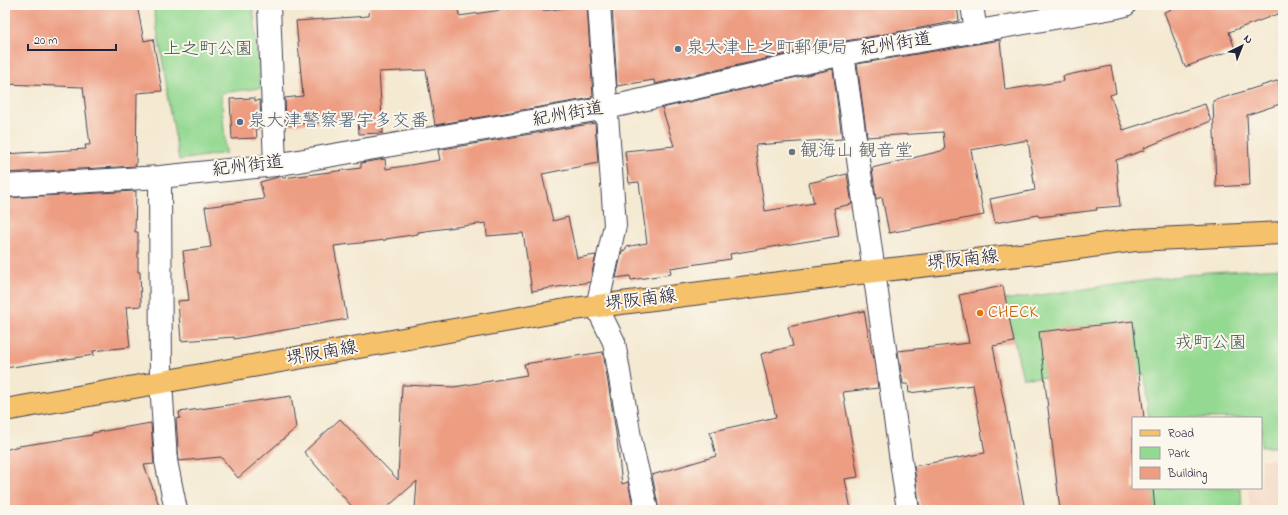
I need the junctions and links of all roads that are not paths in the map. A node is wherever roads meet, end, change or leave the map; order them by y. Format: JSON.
{"nodes":[{"id":1,"x":270,"y":5,"type":"edge"},
{"id":2,"x":599,"y":5,"type":"edge"},
{"id":3,"x":972,"y":5,"type":"edge"},
{"id":4,"x":1125,"y":5,"type":"edge"},
{"id":5,"x":976,"y":32,"type":"junction"},
{"id":6,"x":843,"y":54,"type":"junction"},
{"id":7,"x":607,"y":108,"type":"junction"},
{"id":8,"x":276,"y":165,"type":"junction"},
{"id":9,"x":160,"y":177,"type":"junction"},
{"id":10,"x":5,"y":186,"type":"edge"},
{"id":11,"x":1283,"y":233,"type":"edge"},
{"id":12,"x":875,"y":271,"type":"junction"},
{"id":13,"x":597,"y":307,"type":"junction"},
{"id":14,"x":161,"y":382,"type":"junction"},
{"id":15,"x":5,"y":410,"type":"edge"},
{"id":16,"x":176,"y":510,"type":"edge"},
{"id":17,"x":647,"y":510,"type":"edge"},
{"id":18,"x":908,"y":510,"type":"edge"}],
"edges":[{"from":1,"to":8,"type":"street"},
{"from":2,"to":7,"type":"street"},
{"from":3,"to":5,"type":"street"},
{"from":4,"to":5,"type":"street","name":"紀州街道"},
{"from":5,"to":6,"type":"street","name":"紀州街道"},
{"from":6,"to":7,"type":"street","name":"紀州街道"},
{"from":6,"to":12,"type":"street"},
{"from":7,"to":8,"type":"street","name":"紀州街道"},
{"from":7,"to":13,"type":"street"},
{"from":8,"to":9,"type":"street","name":"紀州街道"},
{"from":9,"to":10,"type":"street","name":"紀州街道"},
{"from":9,"to":14,"type":"street"},
{"from":11,"to":12,"type":"main road","name":"堺阪南線"},
{"from":12,"to":13,"type":"main road","name":"堺阪南線"},
{"from":12,"to":18,"type":"street"},
{"from":13,"to":14,"type":"main road","name":"堺阪南線"},
{"from":13,"to":17,"type":"street"},
{"from":14,"to":15,"type":"main road","name":"堺阪南線"},
{"from":14,"to":16,"type":"street"}]}
